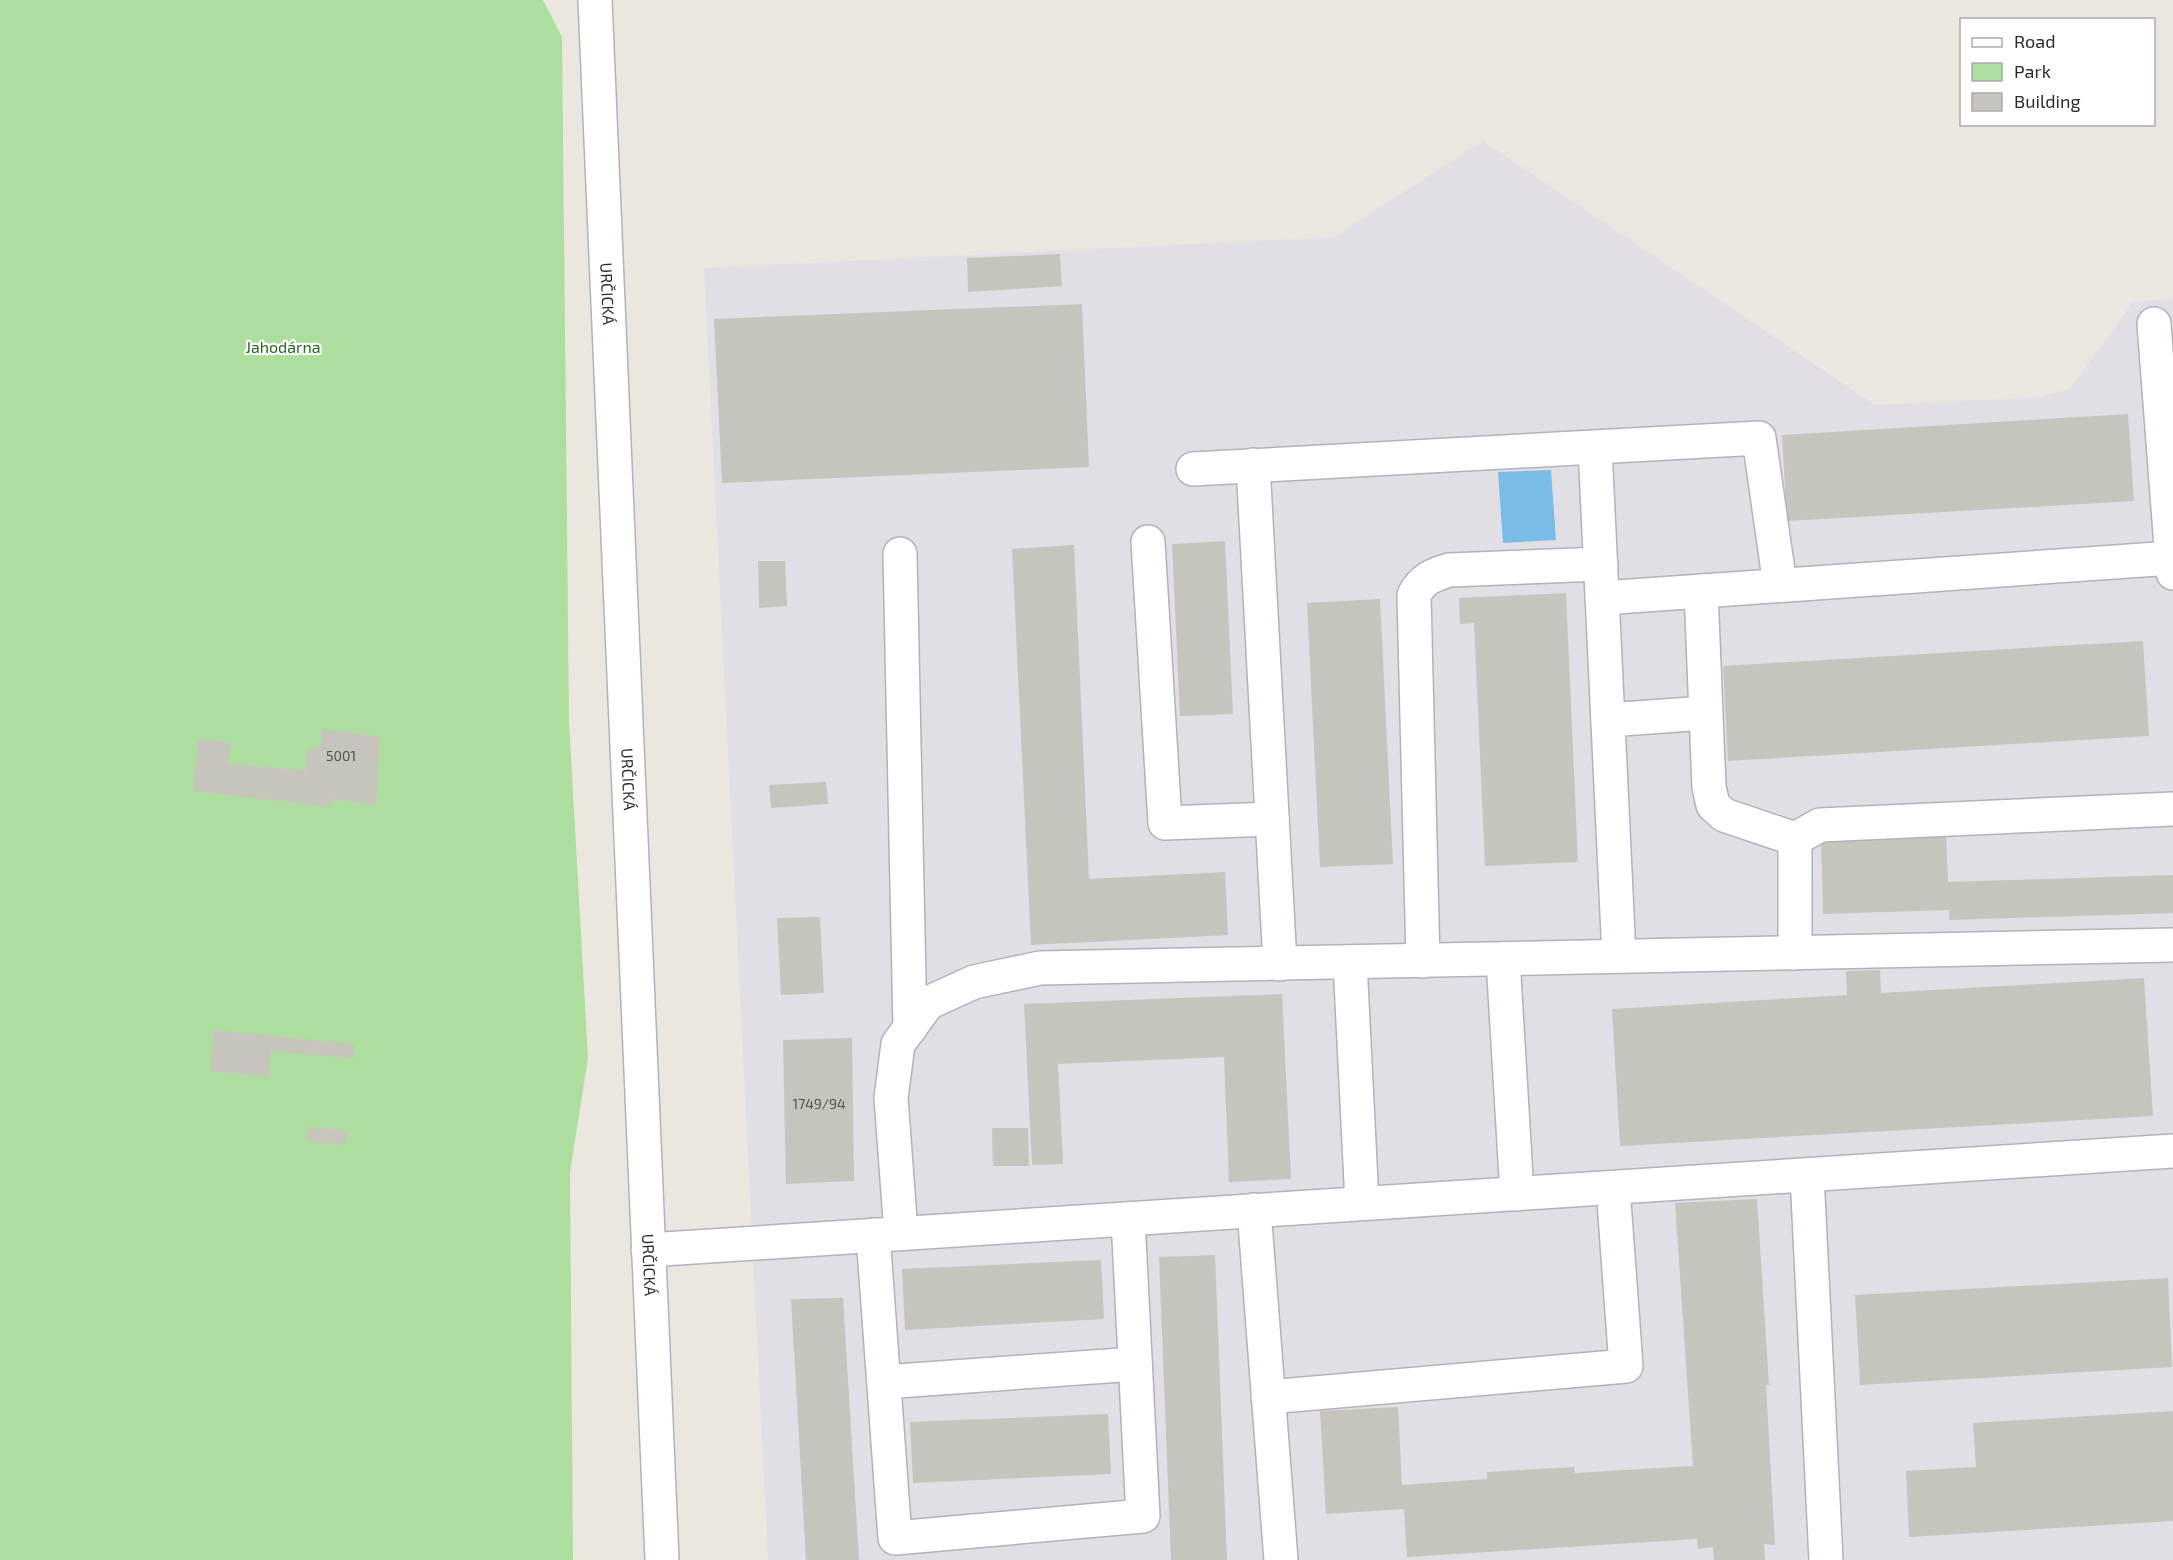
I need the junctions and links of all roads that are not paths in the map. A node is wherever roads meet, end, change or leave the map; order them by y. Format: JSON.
{"nodes":[{"id":1,"x":595,"y":0,"type":"edge"},
{"id":2,"x":2154,"y":324,"type":"dead end"},
{"id":3,"x":1595,"y":447,"type":"junction"},
{"id":4,"x":1253,"y":465,"type":"junction"},
{"id":5,"x":1192,"y":469,"type":"dead end"},
{"id":6,"x":1148,"y":542,"type":"dead end"},
{"id":7,"x":900,"y":554,"type":"dead end"},
{"id":8,"x":1601,"y":564,"type":"junction"},
{"id":9,"x":2172,"y":565,"type":"edge"},
{"id":10,"x":1780,"y":585,"type":"junction"},
{"id":11,"x":1701,"y":591,"type":"junction"},
{"id":12,"x":1602,"y":598,"type":"junction"},
{"id":13,"x":1705,"y":713,"type":"junction"},
{"id":14,"x":1608,"y":720,"type":"junction"},
{"id":15,"x":2173,"y":809,"type":"edge"},
{"id":16,"x":1272,"y":819,"type":"junction"},
{"id":17,"x":1795,"y":840,"type":"junction"},
{"id":18,"x":2173,"y":945,"type":"edge"},
{"id":19,"x":1795,"y":953,"type":"junction"},
{"id":20,"x":1619,"y":956,"type":"junction"},
{"id":21,"x":1503,"y":959,"type":"junction"},
{"id":22,"x":1423,"y":961,"type":"junction"},
{"id":23,"x":1350,"y":962,"type":"junction"},
{"id":24,"x":1280,"y":964,"type":"junction"},
{"id":25,"x":910,"y":1028,"type":"junction"},
{"id":26,"x":2173,"y":1151,"type":"edge"},
{"id":27,"x":1807,"y":1175,"type":"junction"},
{"id":28,"x":1613,"y":1188,"type":"junction"},
{"id":29,"x":1517,"y":1194,"type":"junction"},
{"id":30,"x":1362,"y":1203,"type":"junction"},
{"id":31,"x":1254,"y":1210,"type":"junction"},
{"id":32,"x":1128,"y":1218,"type":"junction"},
{"id":33,"x":887,"y":1234,"type":"junction"},
{"id":34,"x":648,"y":1250,"type":"junction"},
{"id":35,"x":1135,"y":1364,"type":"junction"},
{"id":36,"x":884,"y":1382,"type":"junction"},
{"id":37,"x":1268,"y":1397,"type":"junction"},
{"id":38,"x":662,"y":1560,"type":"edge"},
{"id":39,"x":1281,"y":1560,"type":"edge"},
{"id":40,"x":1826,"y":1560,"type":"edge"}],
"edges":[{"from":1,"to":34,"type":"street","name":"URČICKÁ"},
{"from":2,"to":9,"type":"street"},
{"from":3,"to":4,"type":"street"},
{"from":3,"to":8,"type":"street"},
{"from":3,"to":10,"type":"street"},
{"from":4,"to":5,"type":"street"},
{"from":4,"to":16,"type":"street"},
{"from":6,"to":16,"type":"street"},
{"from":7,"to":25,"type":"street"},
{"from":8,"to":12,"type":"street"},
{"from":8,"to":22,"type":"street"},
{"from":9,"to":10,"type":"street"},
{"from":10,"to":11,"type":"street"},
{"from":11,"to":12,"type":"street"},
{"from":11,"to":13,"type":"street"},
{"from":12,"to":14,"type":"street"},
{"from":13,"to":14,"type":"street"},
{"from":13,"to":17,"type":"street"},
{"from":14,"to":20,"type":"street"},
{"from":15,"to":17,"type":"street"},
{"from":16,"to":24,"type":"street"},
{"from":17,"to":19,"type":"street"},
{"from":18,"to":19,"type":"street"},
{"from":19,"to":20,"type":"street"},
{"from":20,"to":21,"type":"street"},
{"from":21,"to":22,"type":"street"},
{"from":21,"to":29,"type":"street"},
{"from":22,"to":23,"type":"street"},
{"from":23,"to":24,"type":"street"},
{"from":23,"to":30,"type":"street"},
{"from":24,"to":25,"type":"street"},
{"from":25,"to":33,"type":"street"},
{"from":26,"to":27,"type":"street"},
{"from":27,"to":28,"type":"street"},
{"from":27,"to":40,"type":"street"},
{"from":28,"to":29,"type":"street"},
{"from":28,"to":37,"type":"street"},
{"from":29,"to":30,"type":"street"},
{"from":30,"to":31,"type":"street"},
{"from":31,"to":32,"type":"street"},
{"from":31,"to":37,"type":"street"},
{"from":32,"to":33,"type":"street"},
{"from":32,"to":35,"type":"street"},
{"from":33,"to":34,"type":"street"},
{"from":33,"to":36,"type":"street"},
{"from":34,"to":38,"type":"street","name":"URČICKÁ"},
{"from":35,"to":36,"type":"street"},
{"from":35,"to":36,"type":"street"},
{"from":37,"to":39,"type":"street"}]}
